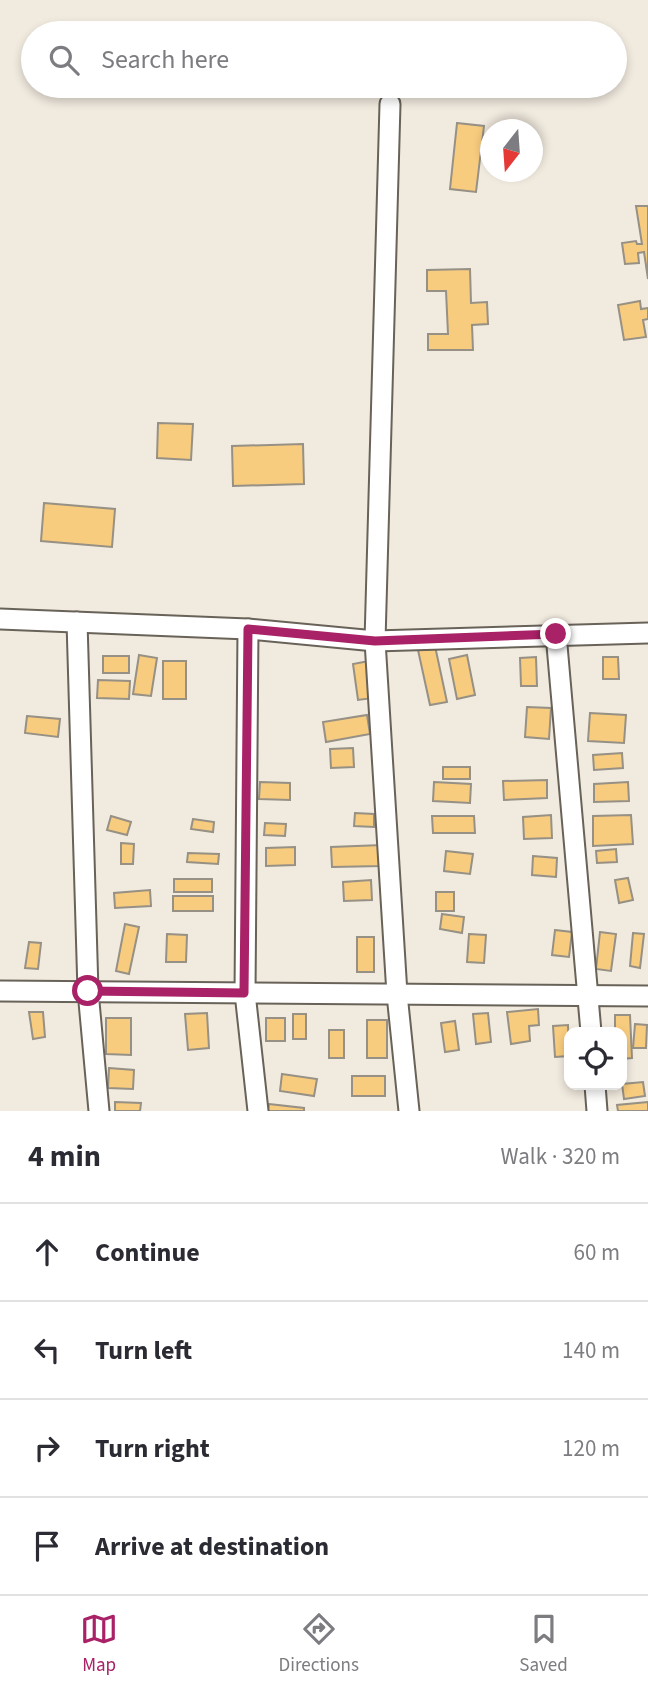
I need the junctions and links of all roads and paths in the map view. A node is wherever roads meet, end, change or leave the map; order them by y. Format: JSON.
{"nodes":[{"id":1,"x":390,"y":104,"type":"dead end"},
{"id":2,"x":0,"y":619,"type":"edge"},
{"id":3,"x":77,"y":622,"type":"junction"},
{"id":4,"x":248,"y":629,"type":"junction"},
{"id":5,"x":648,"y":633,"type":"edge"},
{"id":6,"x":556,"y":634,"type":"junction"},
{"id":7,"x":375,"y":641,"type":"junction"},
{"id":8,"x":0,"y":990,"type":"edge"},
{"id":9,"x":88,"y":991,"type":"junction"},
{"id":10,"x":244,"y":993,"type":"junction"},
{"id":11,"x":397,"y":994,"type":"junction"},
{"id":12,"x":587,"y":995,"type":"junction"},
{"id":13,"x":648,"y":996,"type":"edge"},
{"id":14,"x":590,"y":1027,"type":"edge"},
{"id":15,"x":595,"y":1090,"type":"edge"},
{"id":16,"x":99,"y":1111,"type":"edge"},
{"id":17,"x":258,"y":1111,"type":"edge"},
{"id":18,"x":410,"y":1111,"type":"edge"},
{"id":19,"x":597,"y":1111,"type":"edge"}],
"edges":[{"from":1,"to":7,"type":"street"},
{"from":2,"to":3,"type":"street"},
{"from":3,"to":4,"type":"street"},
{"from":3,"to":9,"type":"street"},
{"from":4,"to":7,"type":"street"},
{"from":4,"to":10,"type":"street"},
{"from":5,"to":6,"type":"street"},
{"from":6,"to":7,"type":"street"},
{"from":6,"to":12,"type":"street"},
{"from":7,"to":11,"type":"street"},
{"from":8,"to":9,"type":"street"},
{"from":9,"to":10,"type":"street"},
{"from":9,"to":16,"type":"street"},
{"from":10,"to":11,"type":"street"},
{"from":10,"to":17,"type":"street"},
{"from":11,"to":12,"type":"street"},
{"from":11,"to":18,"type":"street"},
{"from":12,"to":13,"type":"street"},
{"from":12,"to":14,"type":"street"},
{"from":15,"to":19,"type":"street"}]}
